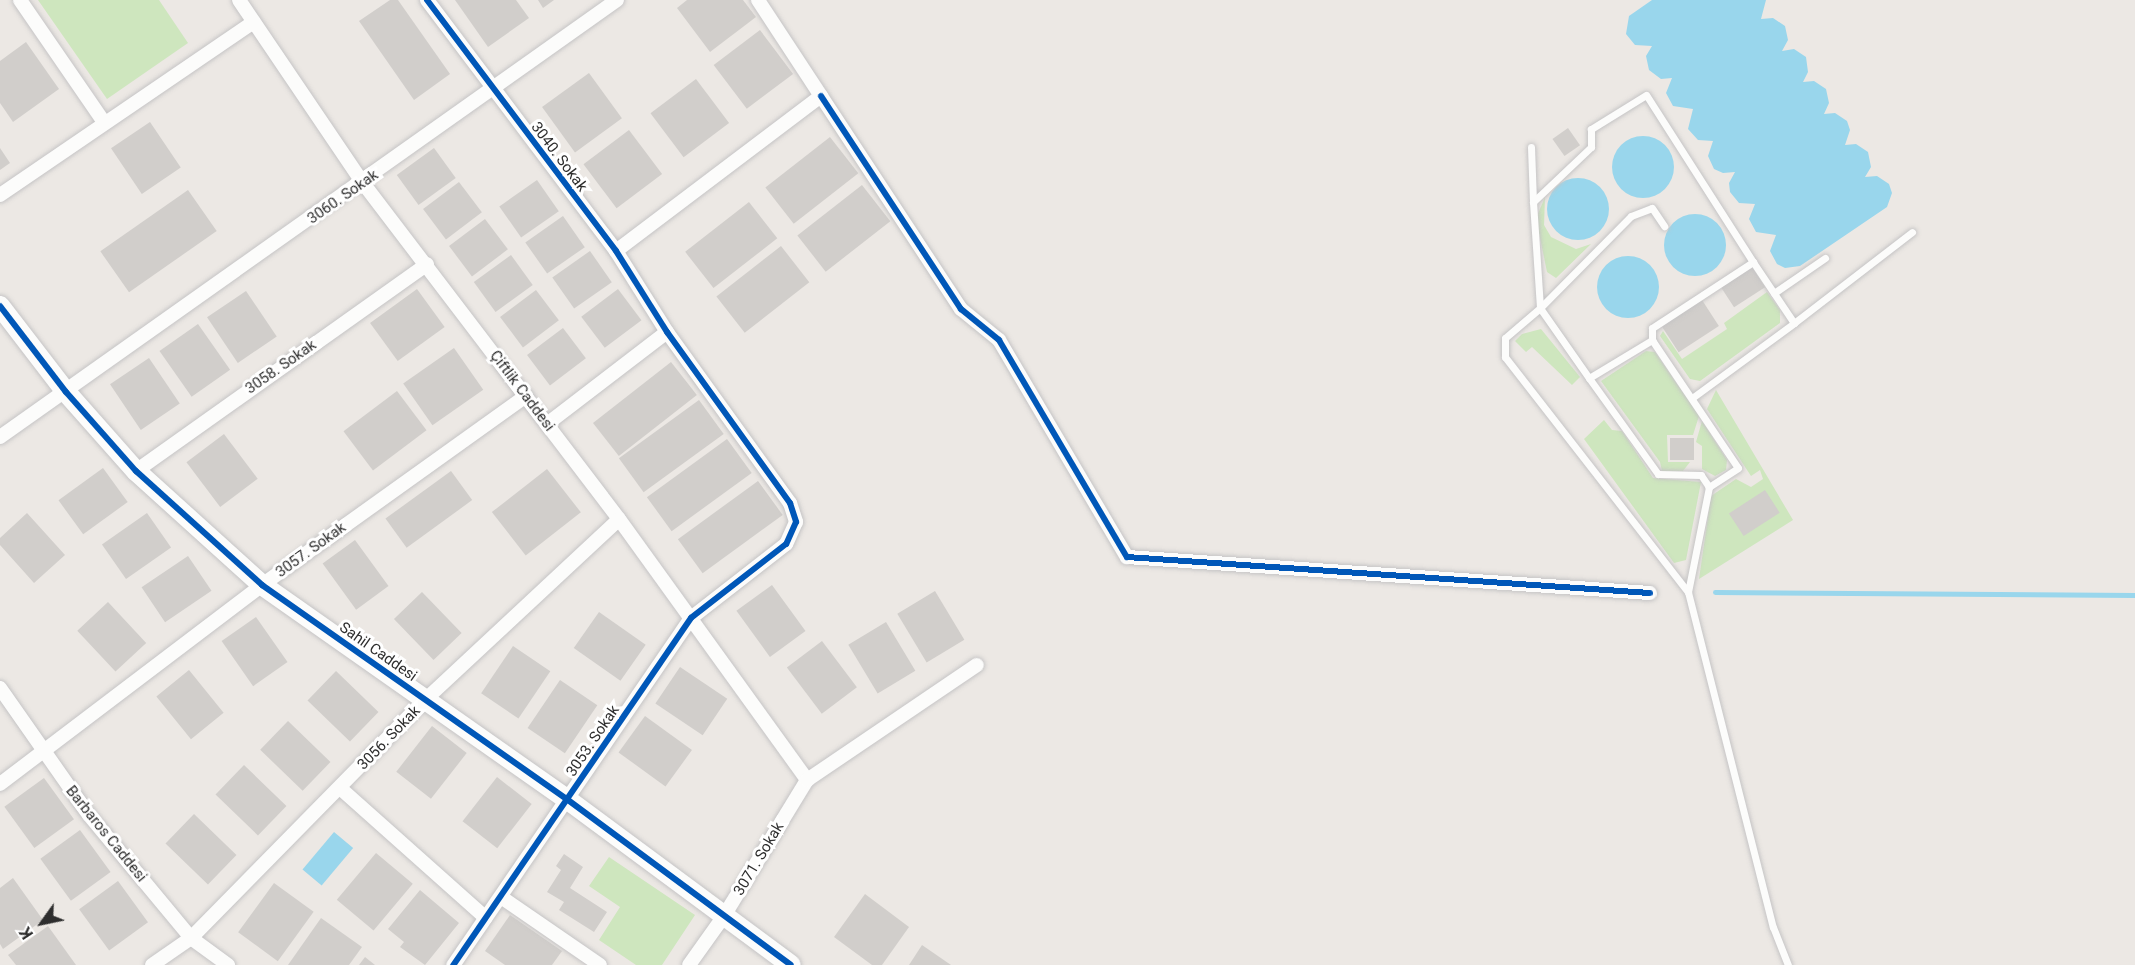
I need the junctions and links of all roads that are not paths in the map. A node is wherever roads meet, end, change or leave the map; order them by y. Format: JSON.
{"nodes":[{"id":1,"x":20,"y":0,"type":"edge"},
{"id":2,"x":239,"y":0,"type":"edge"},
{"id":3,"x":427,"y":0,"type":"edge"},
{"id":4,"x":617,"y":0,"type":"edge"},
{"id":5,"x":758,"y":0,"type":"edge"},
{"id":6,"x":254,"y":22,"type":"junction"},
{"id":7,"x":493,"y":89,"type":"junction"},
{"id":8,"x":821,"y":96,"type":"junction"},
{"id":9,"x":104,"y":122,"type":"junction"},
{"id":10,"x":1531,"y":147,"type":"dead end"},
{"id":11,"x":363,"y":183,"type":"junction"},
{"id":12,"x":0,"y":195,"type":"edge"},
{"id":13,"x":1533,"y":202,"type":"junction"},
{"id":14,"x":1664,"y":226,"type":"dead end"},
{"id":15,"x":1912,"y":232,"type":"dead end"},
{"id":16,"x":616,"y":251,"type":"junction"},
{"id":17,"x":1825,"y":258,"type":"dead end"},
{"id":18,"x":1753,"y":262,"type":"junction"},
{"id":19,"x":427,"y":264,"type":"junction"},
{"id":20,"x":1774,"y":293,"type":"junction"},
{"id":21,"x":0,"y":306,"type":"edge"},
{"id":22,"x":1540,"y":308,"type":"junction"},
{"id":23,"x":1794,"y":323,"type":"junction"},
{"id":24,"x":667,"y":332,"type":"junction"},
{"id":25,"x":1652,"y":339,"type":"junction"},
{"id":26,"x":1589,"y":378,"type":"junction"},
{"id":27,"x":66,"y":392,"type":"junction"},
{"id":28,"x":526,"y":396,"type":"junction"},
{"id":29,"x":1692,"y":398,"type":"junction"},
{"id":30,"x":547,"y":424,"type":"junction"},
{"id":31,"x":0,"y":437,"type":"edge"},
{"id":32,"x":136,"y":471,"type":"junction"},
{"id":33,"x":1709,"y":487,"type":"junction"},
{"id":34,"x":619,"y":519,"type":"junction"},
{"id":35,"x":262,"y":585,"type":"junction"},
{"id":36,"x":1688,"y":592,"type":"junction"},
{"id":37,"x":1650,"y":593,"type":"dead end"},
{"id":38,"x":691,"y":618,"type":"junction"},
{"id":39,"x":978,"y":665,"type":"dead end"},
{"id":40,"x":0,"y":688,"type":"edge"},
{"id":41,"x":425,"y":700,"type":"junction"},
{"id":42,"x":42,"y":753,"type":"junction"},
{"id":43,"x":807,"y":780,"type":"junction"},
{"id":44,"x":0,"y":784,"type":"edge"},
{"id":45,"x":340,"y":788,"type":"junction"},
{"id":46,"x":568,"y":800,"type":"junction"},
{"id":47,"x":501,"y":897,"type":"junction"},
{"id":48,"x":724,"y":916,"type":"junction"},
{"id":49,"x":486,"y":918,"type":"junction"},
{"id":50,"x":191,"y":938,"type":"junction"},
{"id":51,"x":152,"y":965,"type":"edge"},
{"id":52,"x":228,"y":965,"type":"edge"},
{"id":53,"x":453,"y":965,"type":"edge"},
{"id":54,"x":600,"y":965,"type":"edge"},
{"id":55,"x":689,"y":965,"type":"edge"},
{"id":56,"x":791,"y":965,"type":"edge"},
{"id":57,"x":1788,"y":965,"type":"edge"}],
"edges":[{"from":1,"to":9,"type":"street"},
{"from":2,"to":6,"type":"street","name":"Çiftlik Caddesi"},
{"from":3,"to":7,"type":"street","name":"3040. Sokak"},
{"from":4,"to":7,"type":"street","name":"3060. Sokak"},
{"from":5,"to":8,"type":"street"},
{"from":6,"to":9,"type":"street"},
{"from":6,"to":11,"type":"street","name":"Çiftlik Caddesi"},
{"from":7,"to":11,"type":"street","name":"3060. Sokak"},
{"from":7,"to":16,"type":"street","name":"3040. Sokak"},
{"from":8,"to":16,"type":"street"},
{"from":8,"to":37,"type":"street"},
{"from":9,"to":12,"type":"street"},
{"from":10,"to":13,"type":"lane"},
{"from":11,"to":19,"type":"street","name":"Çiftlik Caddesi"},
{"from":11,"to":27,"type":"street","name":"3060. Sokak"},
{"from":13,"to":18,"type":"lane"},
{"from":13,"to":22,"type":"lane"},
{"from":14,"to":22,"type":"lane"},
{"from":15,"to":23,"type":"lane"},
{"from":16,"to":24,"type":"street","name":"3040. Sokak"},
{"from":17,"to":20,"type":"lane"},
{"from":18,"to":20,"type":"lane"},
{"from":18,"to":25,"type":"lane"},
{"from":19,"to":28,"type":"street","name":"Çiftlik Caddesi"},
{"from":19,"to":32,"type":"street","name":"3058. Sokak"},
{"from":20,"to":23,"type":"lane"},
{"from":21,"to":27,"type":"street","name":"Sahil Caddesi"},
{"from":22,"to":26,"type":"lane"},
{"from":22,"to":36,"type":"lane"},
{"from":23,"to":29,"type":"lane"},
{"from":24,"to":30,"type":"street"},
{"from":24,"to":38,"type":"street","name":"3053. Sokak"},
{"from":25,"to":26,"type":"lane"},
{"from":25,"to":29,"type":"lane"},
{"from":26,"to":33,"type":"lane"},
{"from":27,"to":31,"type":"street","name":"3060. Sokak"},
{"from":27,"to":32,"type":"street","name":"Sahil Caddesi"},
{"from":28,"to":30,"type":"street","name":"Çiftlik Caddesi"},
{"from":28,"to":35,"type":"street","name":"3057. Sokak"},
{"from":29,"to":33,"type":"lane"},
{"from":30,"to":34,"type":"street","name":"Çiftlik Caddesi"},
{"from":32,"to":35,"type":"street","name":"Sahil Caddesi"},
{"from":33,"to":36,"type":"lane"},
{"from":34,"to":38,"type":"street","name":"Çiftlik Caddesi"},
{"from":34,"to":41,"type":"street","name":"3056. Sokak"},
{"from":35,"to":41,"type":"street","name":"Sahil Caddesi"},
{"from":35,"to":42,"type":"street","name":"3057. Sokak"},
{"from":36,"to":57,"type":"lane"},
{"from":38,"to":43,"type":"street","name":"Çiftlik Caddesi"},
{"from":38,"to":46,"type":"street","name":"3053. Sokak"},
{"from":39,"to":43,"type":"street"},
{"from":40,"to":42,"type":"street","name":"Barbaros Caddesi"},
{"from":41,"to":45,"type":"street","name":"3056. Sokak"},
{"from":41,"to":46,"type":"street","name":"Sahil Caddesi"},
{"from":42,"to":44,"type":"street","name":"3057. Sokak"},
{"from":42,"to":50,"type":"street","name":"Barbaros Caddesi"},
{"from":43,"to":48,"type":"street","name":"3071. Sokak"},
{"from":45,"to":49,"type":"street"},
{"from":45,"to":50,"type":"street","name":"3056. Sokak"},
{"from":46,"to":47,"type":"street","name":"3053. Sokak"},
{"from":46,"to":48,"type":"street","name":"Sahil Caddesi"},
{"from":47,"to":49,"type":"street","name":"3053. Sokak"},
{"from":47,"to":54,"type":"street"},
{"from":48,"to":55,"type":"street","name":"3071. Sokak"},
{"from":48,"to":56,"type":"street","name":"Sahil Caddesi"},
{"from":49,"to":53,"type":"street","name":"3053. Sokak"},
{"from":50,"to":51,"type":"street","name":"3056. Sokak"},
{"from":50,"to":52,"type":"street","name":"Barbaros Caddesi"}]}
